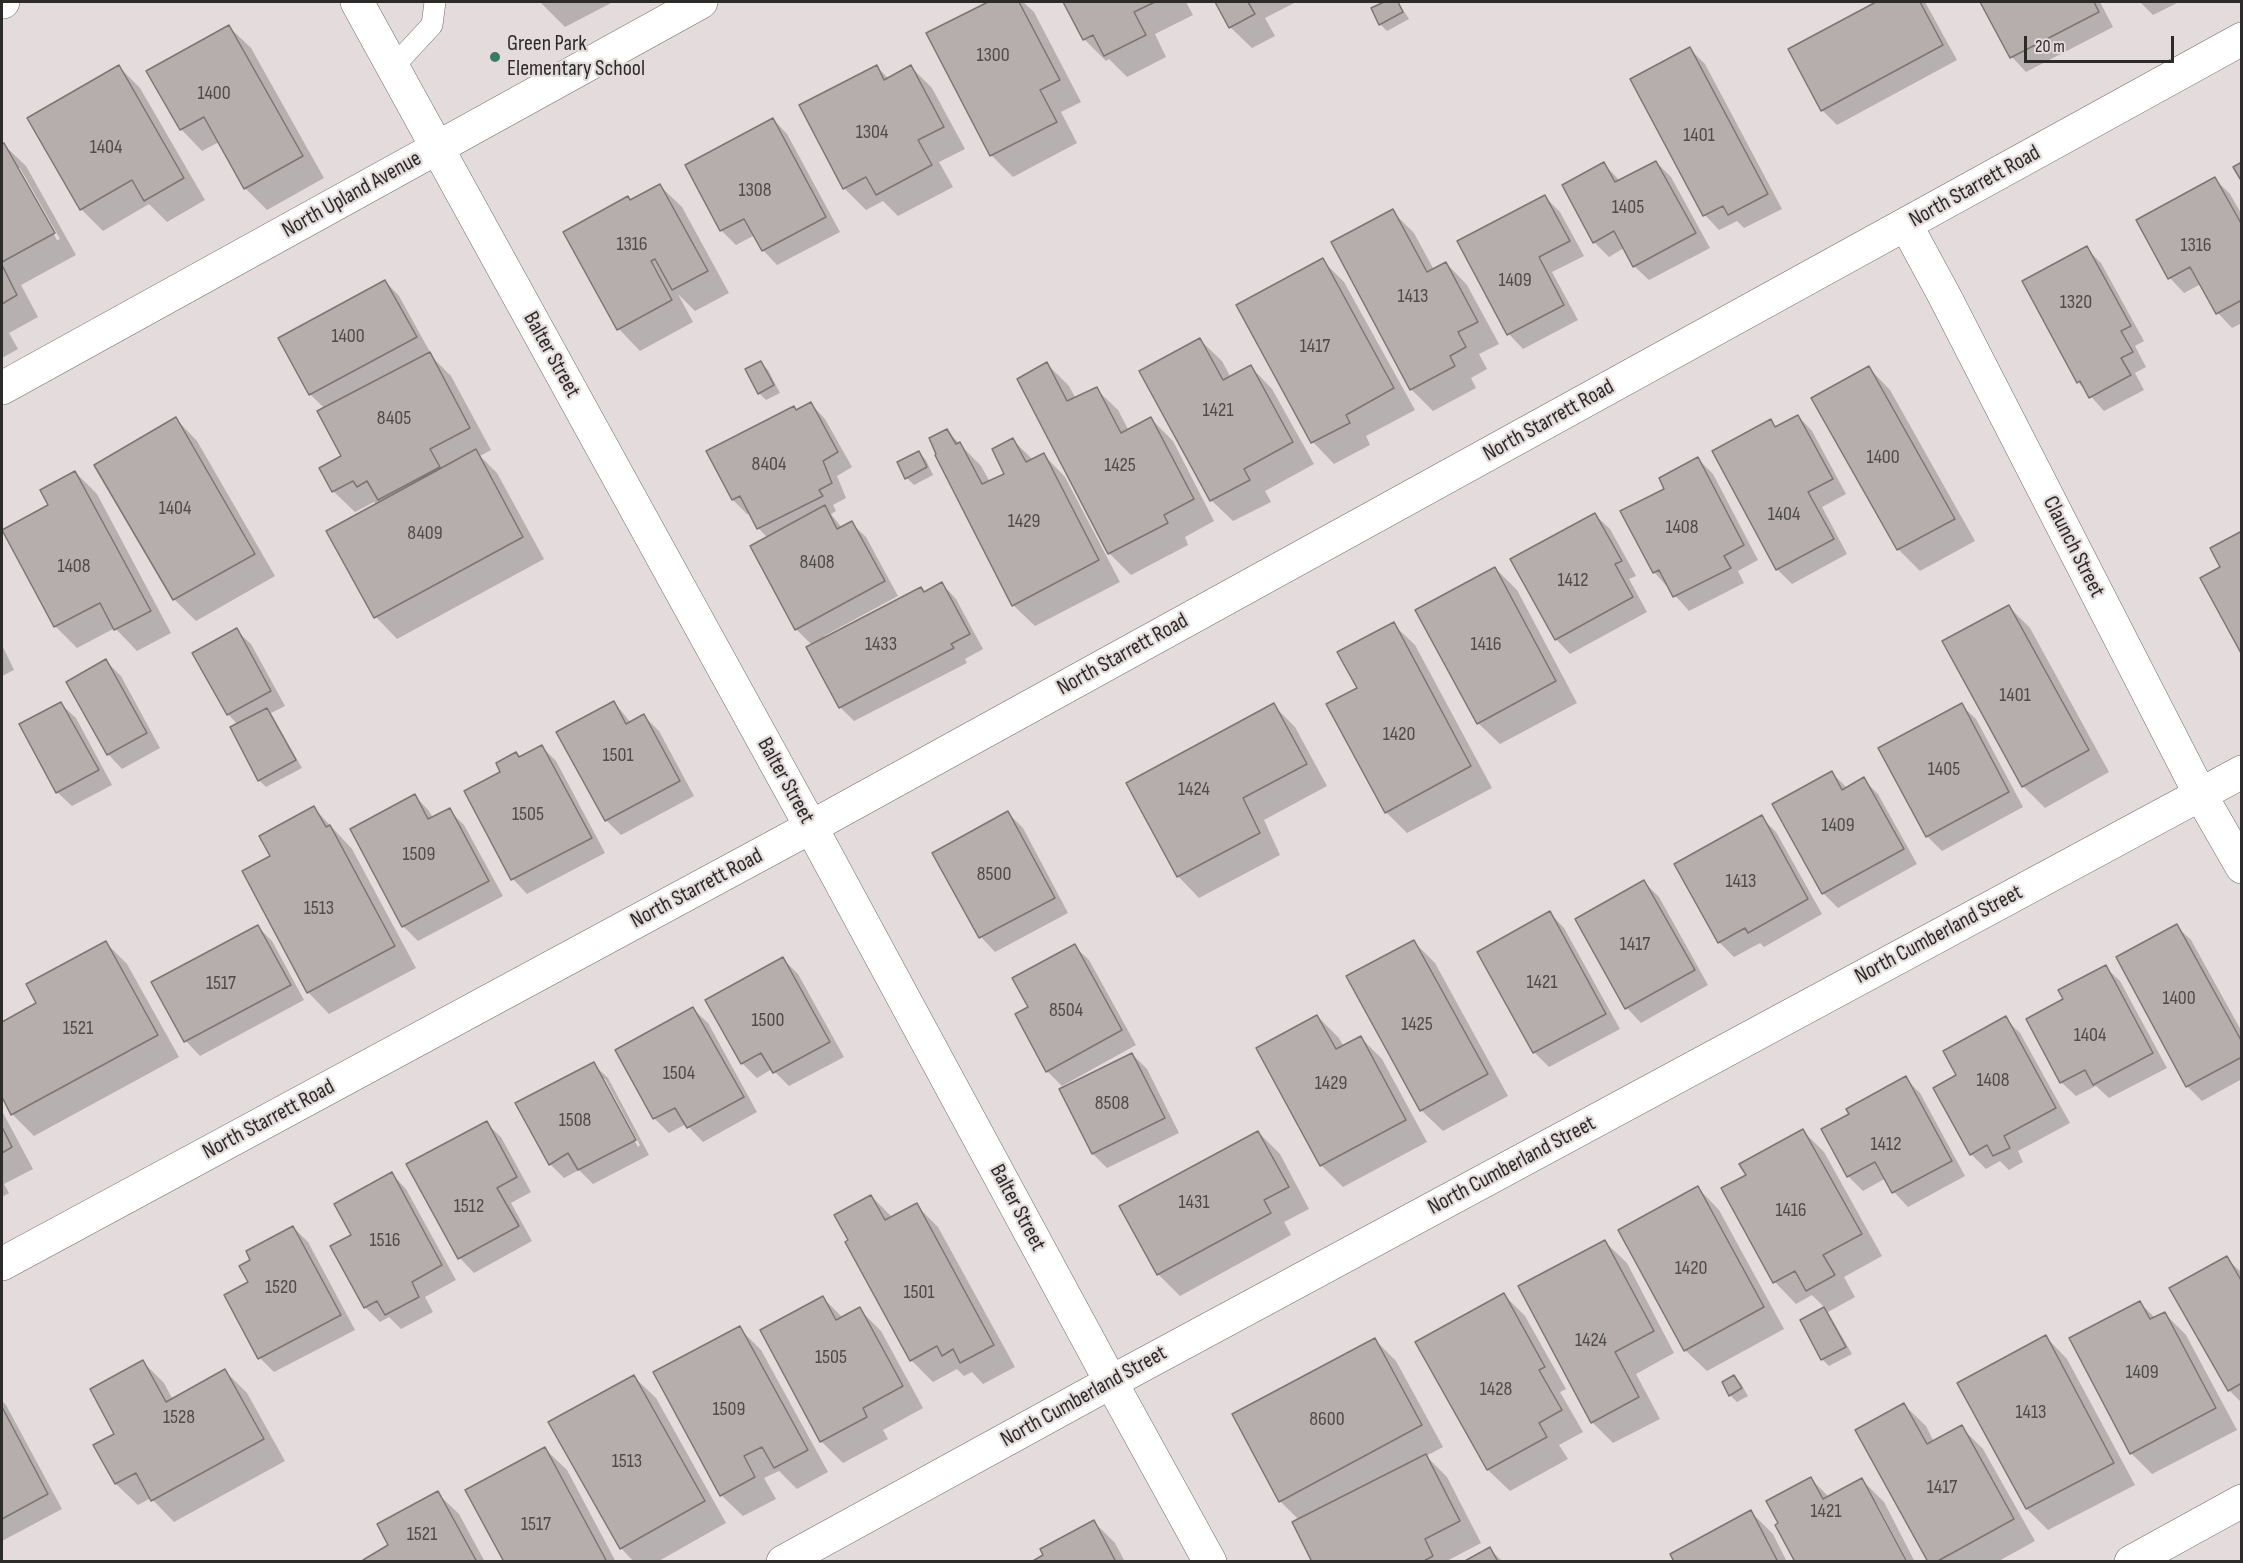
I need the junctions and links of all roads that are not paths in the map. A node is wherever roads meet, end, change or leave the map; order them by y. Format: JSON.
{"nodes":[{"id":1,"x":357,"y":2,"type":"edge"},
{"id":2,"x":435,"y":2,"type":"edge"},
{"id":3,"x":701,"y":2,"type":"edge"},
{"id":4,"x":2241,"y":39,"type":"edge"},
{"id":5,"x":394,"y":66,"type":"junction"},
{"id":6,"x":438,"y":148,"type":"junction"},
{"id":7,"x":1906,"y":225,"type":"junction"},
{"id":8,"x":2,"y":388,"type":"edge"},
{"id":9,"x":2241,"y":772,"type":"edge"},
{"id":10,"x":2200,"y":794,"type":"junction"},
{"id":11,"x":811,"y":827,"type":"junction"},
{"id":12,"x":2241,"y":867,"type":"edge"},
{"id":13,"x":2,"y":1264,"type":"edge"},
{"id":14,"x":1110,"y":1382,"type":"junction"},
{"id":15,"x":2241,"y":1501,"type":"edge"},
{"id":16,"x":783,"y":1562,"type":"edge"},
{"id":17,"x":1210,"y":1562,"type":"edge"},
{"id":18,"x":2130,"y":1562,"type":"edge"}],
"edges":[{"from":1,"to":5,"type":"street","name":"Balter Street"},
{"from":2,"to":5,"type":"lane"},
{"from":3,"to":6,"type":"street","name":"North Upland Avenue"},
{"from":4,"to":7,"type":"street","name":"North Starrett Road"},
{"from":5,"to":6,"type":"street","name":"Balter Street"},
{"from":6,"to":8,"type":"street","name":"North Upland Avenue"},
{"from":6,"to":11,"type":"street","name":"Balter Street"},
{"from":7,"to":10,"type":"street","name":"Claunch Street"},
{"from":7,"to":11,"type":"street","name":"North Starrett Road"},
{"from":9,"to":10,"type":"street","name":"North Cumberland Street"},
{"from":10,"to":12,"type":"street","name":"Claunch Street"},
{"from":10,"to":14,"type":"street","name":"North Cumberland Street"},
{"from":11,"to":13,"type":"street","name":"North Starrett Road"},
{"from":11,"to":14,"type":"street","name":"Balter Street"},
{"from":14,"to":16,"type":"street","name":"North Cumberland Street"},
{"from":14,"to":17,"type":"street","name":"Balter Street"},
{"from":15,"to":18,"type":"street"}]}
